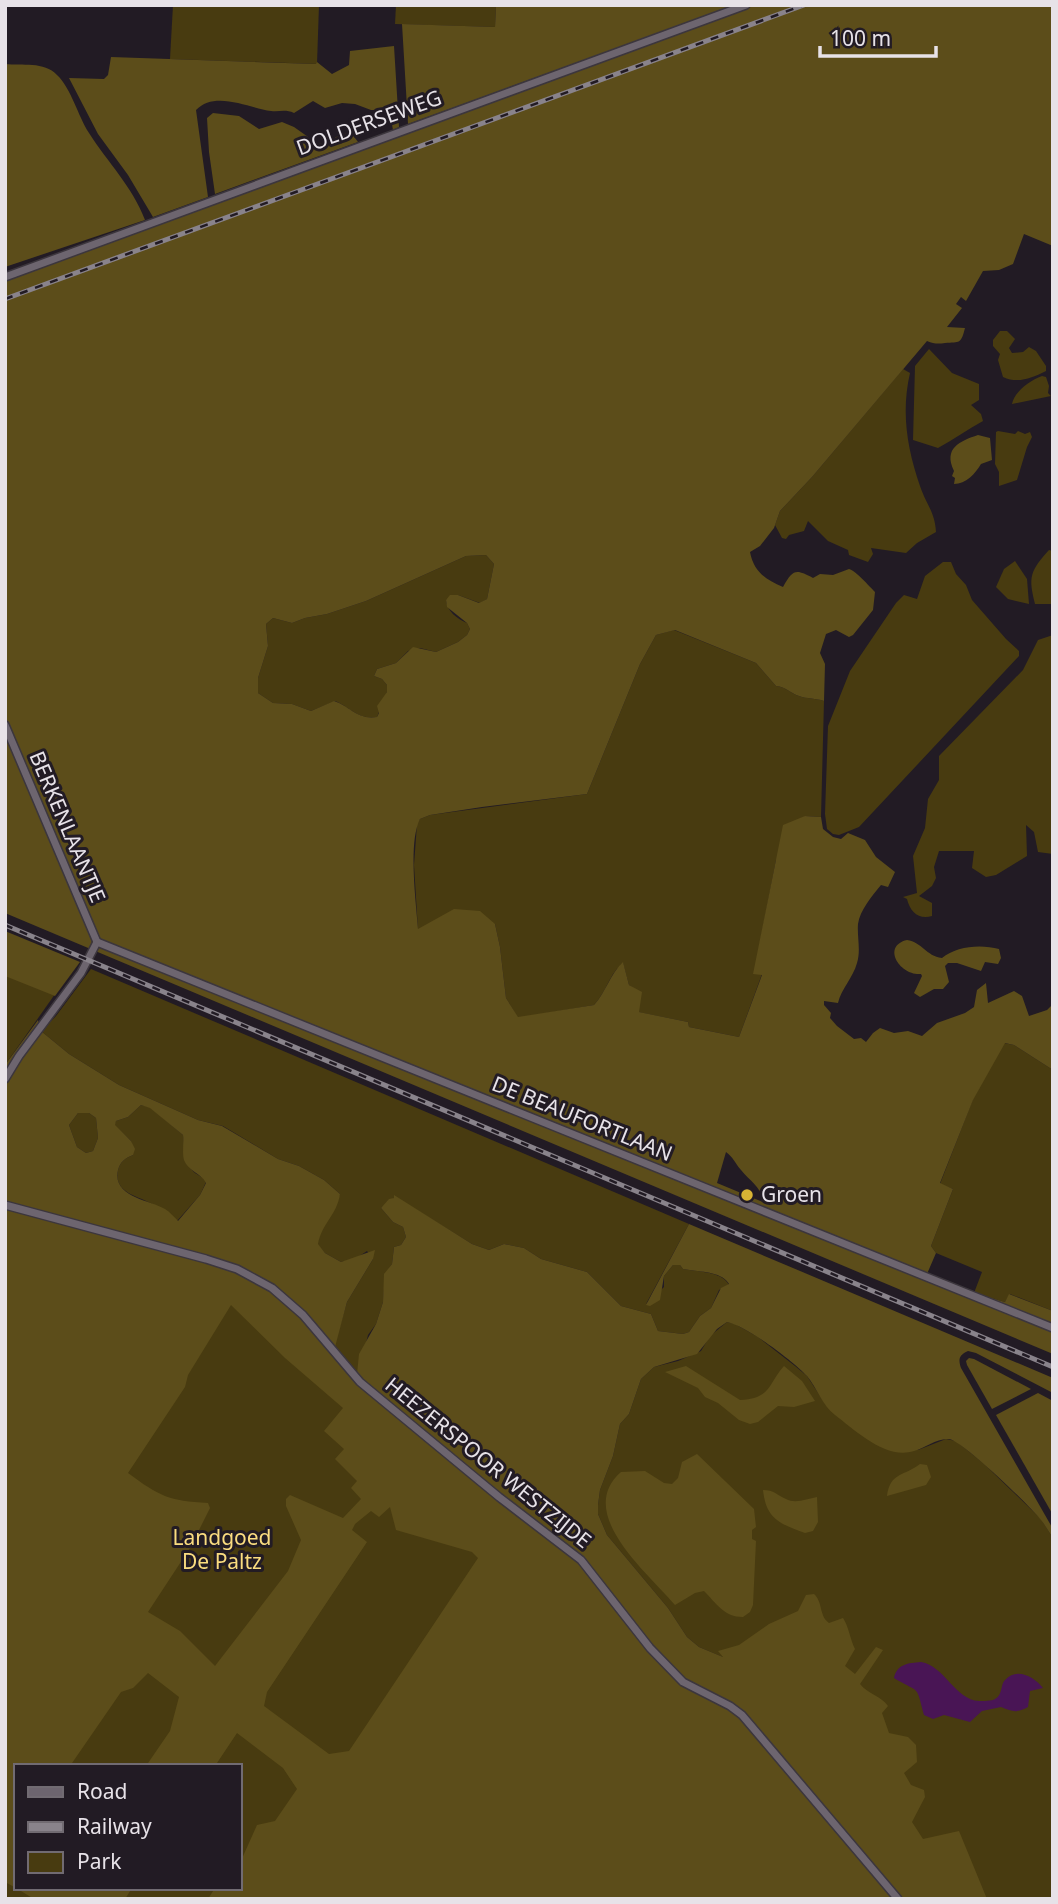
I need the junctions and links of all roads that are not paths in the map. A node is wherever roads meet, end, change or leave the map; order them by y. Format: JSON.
{"nodes":[{"id":1,"x":746,"y":5,"type":"edge"},
{"id":2,"x":5,"y":277,"type":"edge"},
{"id":3,"x":5,"y":725,"type":"edge"},
{"id":4,"x":97,"y":942,"type":"junction"},
{"id":5,"x":5,"y":1079,"type":"edge"},
{"id":6,"x":5,"y":1205,"type":"edge"},
{"id":7,"x":1053,"y":1328,"type":"edge"},
{"id":8,"x":898,"y":1899,"type":"edge"}],
"edges":[{"from":1,"to":2,"type":"street","name":"DOLDERSEWEG"},
{"from":3,"to":4,"type":"street","name":"BERKENLAANTJE"},
{"from":4,"to":5,"type":"street"},
{"from":4,"to":7,"type":"street","name":"DE BEAUFORTLAAN"},
{"from":6,"to":8,"type":"street","name":"HEEZERSPOOR WESTZIJDE"}]}
